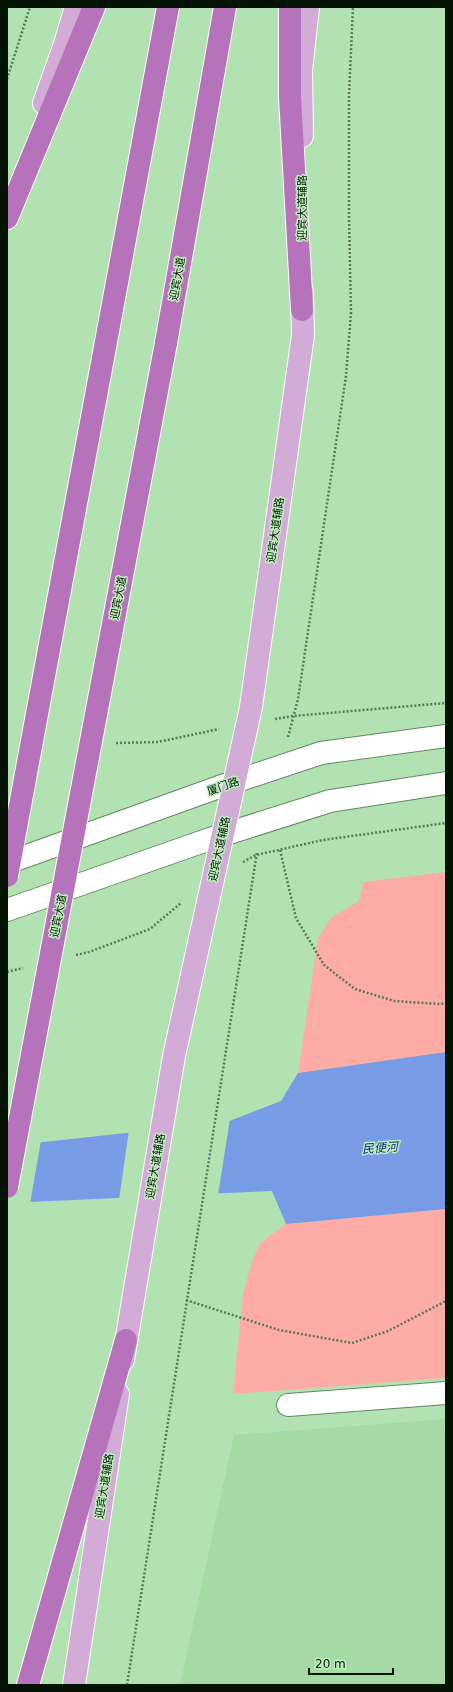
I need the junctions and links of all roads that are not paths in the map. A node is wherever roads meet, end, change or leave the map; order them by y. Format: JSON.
{"nodes":[{"id":1,"x":76,"y":7,"type":"edge"},
{"id":2,"x":94,"y":7,"type":"edge"},
{"id":3,"x":168,"y":7,"type":"edge"},
{"id":4,"x":224,"y":7,"type":"edge"},
{"id":5,"x":290,"y":7,"type":"edge"},
{"id":6,"x":308,"y":7,"type":"edge"},
{"id":7,"x":7,"y":208,"type":"edge"},
{"id":8,"x":7,"y":218,"type":"edge"},
{"id":9,"x":302,"y":310,"type":"junction"},
{"id":10,"x":446,"y":736,"type":"edge"},
{"id":11,"x":234,"y":782,"type":"junction"},
{"id":12,"x":446,"y":783,"type":"edge"},
{"id":13,"x":222,"y":835,"type":"junction"},
{"id":14,"x":7,"y":863,"type":"edge"},
{"id":15,"x":7,"y":876,"type":"edge"},
{"id":16,"x":7,"y":910,"type":"edge"},
{"id":17,"x":7,"y":1187,"type":"edge"},
{"id":18,"x":126,"y":1340,"type":"junction"},
{"id":19,"x":446,"y":1394,"type":"edge"},
{"id":20,"x":288,"y":1405,"type":"dead end"},
{"id":21,"x":28,"y":1685,"type":"edge"},
{"id":22,"x":74,"y":1685,"type":"edge"}],
"edges":[{"from":1,"to":7,"type":"main road"},
{"from":2,"to":8,"type":"highway"},
{"from":3,"to":15,"type":"highway","bridge":true},
{"from":4,"to":17,"type":"highway","name":"迎宾大道","bridge":true},
{"from":5,"to":9,"type":"highway"},
{"from":6,"to":9,"type":"main road","name":"迎宾大道辅路"},
{"from":9,"to":11,"type":"main road","name":"迎宾大道辅路"},
{"from":10,"to":11,"type":"street","name":"厦门路"},
{"from":11,"to":13,"type":"main road","name":"迎宾大道辅路"},
{"from":11,"to":14,"type":"street","name":"厦门路"},
{"from":12,"to":13,"type":"street"},
{"from":13,"to":16,"type":"street"},
{"from":13,"to":18,"type":"main road","name":"迎宾大道辅路"},
{"from":18,"to":21,"type":"highway"},
{"from":18,"to":22,"type":"main road","name":"迎宾大道辅路"},
{"from":19,"to":20,"type":"street"}]}
